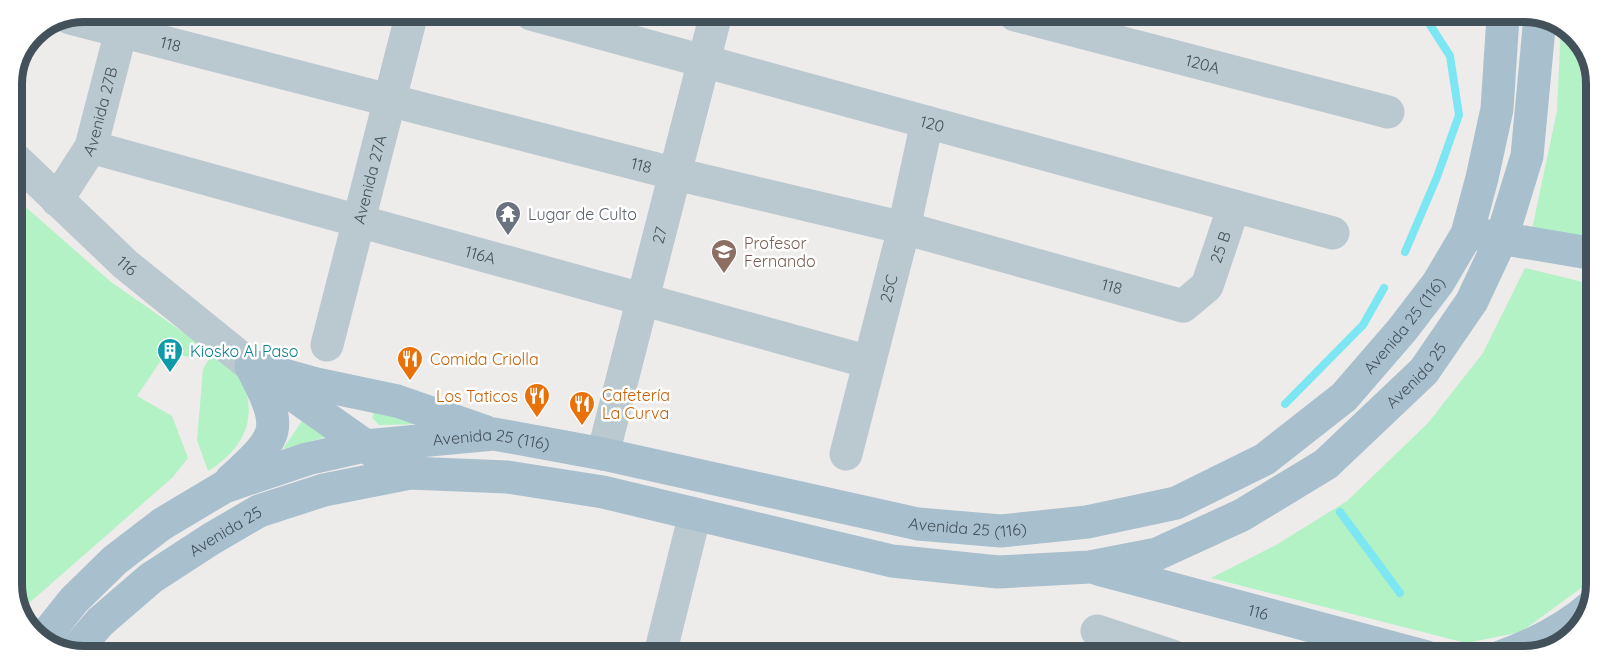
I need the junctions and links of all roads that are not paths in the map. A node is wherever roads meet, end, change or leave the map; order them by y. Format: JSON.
{"nodes":[{"id":1,"x":124,"y":22,"type":"edge"},
{"id":2,"x":410,"y":22,"type":"edge"},
{"id":3,"x":560,"y":22,"type":"edge"},
{"id":4,"x":714,"y":22,"type":"edge"},
{"id":5,"x":1042,"y":22,"type":"edge"},
{"id":6,"x":1503,"y":22,"type":"edge"},
{"id":7,"x":1539,"y":25,"type":"edge"},
{"id":8,"x":703,"y":61,"type":"junction"},
{"id":9,"x":389,"y":101,"type":"junction"},
{"id":10,"x":1388,"y":112,"type":"dead end"},
{"id":11,"x":927,"y":122,"type":"junction"},
{"id":12,"x":91,"y":147,"type":"junction"},
{"id":13,"x":23,"y":167,"type":"edge"},
{"id":14,"x":676,"y":174,"type":"junction"},
{"id":15,"x":57,"y":200,"type":"junction"},
{"id":16,"x":1234,"y":206,"type":"junction"},
{"id":17,"x":358,"y":220,"type":"junction"},
{"id":18,"x":904,"y":228,"type":"junction"},
{"id":19,"x":1333,"y":232,"type":"dead end"},
{"id":20,"x":1467,"y":234,"type":"junction"},
{"id":21,"x":1502,"y":237,"type":"junction"},
{"id":22,"x":1586,"y":252,"type":"edge"},
{"id":23,"x":1207,"y":286,"type":"joint"},
{"id":24,"x":643,"y":298,"type":"junction"},
{"id":25,"x":327,"y":345,"type":"dead end"},
{"id":26,"x":869,"y":362,"type":"junction"},
{"id":27,"x":251,"y":366,"type":"junction"},
{"id":28,"x":371,"y":395,"type":"junction"},
{"id":29,"x":494,"y":434,"type":"junction"},
{"id":30,"x":355,"y":439,"type":"junction"},
{"id":31,"x":603,"y":454,"type":"junction"},
{"id":32,"x":846,"y":454,"type":"dead end"},
{"id":33,"x":410,"y":473,"type":"junction"},
{"id":34,"x":224,"y":487,"type":"junction"},
{"id":35,"x":695,"y":514,"type":"junction"},
{"id":36,"x":1090,"y":567,"type":"junction"},
{"id":37,"x":1576,"y":619,"type":"edge"},
{"id":38,"x":1097,"y":631,"type":"dead end"},
{"id":39,"x":47,"y":634,"type":"edge"},
{"id":40,"x":80,"y":646,"type":"edge"},
{"id":41,"x":662,"y":646,"type":"edge"},
{"id":42,"x":1142,"y":646,"type":"edge"},
{"id":43,"x":1386,"y":646,"type":"edge"},
{"id":44,"x":1529,"y":646,"type":"edge"}],
"edges":[{"from":1,"to":9,"type":"street","name":"118"},
{"from":1,"to":12,"type":"street","name":"Avenida 27B"},
{"from":2,"to":9,"type":"street","name":"Avenida 27A"},
{"from":3,"to":8,"type":"street","name":"120"},
{"from":4,"to":8,"type":"street","name":"27"},
{"from":5,"to":10,"type":"street","name":"120A"},
{"from":6,"to":20,"type":"main road"},
{"from":7,"to":21,"type":"main road","name":"Avenida 25"},
{"from":8,"to":11,"type":"street","name":"120"},
{"from":8,"to":14,"type":"street","name":"27"},
{"from":9,"to":14,"type":"street","name":"118"},
{"from":9,"to":17,"type":"street","name":"Avenida 27A"},
{"from":11,"to":16,"type":"street","name":"120"},
{"from":11,"to":18,"type":"street","name":"25C"},
{"from":12,"to":15,"type":"street","name":"Avenida 27B"},
{"from":12,"to":17,"type":"street","name":"116A"},
{"from":13,"to":15,"type":"street","name":"116"},
{"from":14,"to":18,"type":"street","name":"118"},
{"from":14,"to":24,"type":"street","name":"27"},
{"from":15,"to":27,"type":"street","name":"116"},
{"from":16,"to":19,"type":"street","name":"120"},
{"from":16,"to":23,"type":"street","name":"25 B"},
{"from":17,"to":24,"type":"street","name":"116A"},
{"from":17,"to":25,"type":"street","name":"Avenida 27A"},
{"from":18,"to":23,"type":"street","name":"118"},
{"from":18,"to":26,"type":"street","name":"25C"},
{"from":20,"to":21,"type":"main road"},
{"from":20,"to":31,"type":"main road","name":"Avenida 25 (116)"},
{"from":21,"to":22,"type":"main road"},
{"from":21,"to":36,"type":"main road","name":"Avenida 25"},
{"from":24,"to":26,"type":"street","name":"116A"},
{"from":24,"to":31,"type":"street","name":"27"},
{"from":26,"to":32,"type":"street","name":"25C"},
{"from":27,"to":28,"type":"main road"},
{"from":27,"to":30,"type":"main road"},
{"from":27,"to":34,"type":"main road"},
{"from":28,"to":29,"type":"main road"},
{"from":28,"to":30,"type":"main road"},
{"from":29,"to":30,"type":"main road","name":"Avenida 25 (116)"},
{"from":29,"to":31,"type":"main road","name":"Avenida 25 (116)"},
{"from":30,"to":33,"type":"main road"},
{"from":30,"to":34,"type":"main road"},
{"from":33,"to":35,"type":"main road","name":"Avenida 25 (116)"},
{"from":33,"to":40,"type":"main road","name":"Avenida 25"},
{"from":34,"to":39,"type":"main road"},
{"from":35,"to":36,"type":"main road","name":"Avenida 25 (116)"},
{"from":35,"to":41,"type":"street"},
{"from":36,"to":43,"type":"main road","name":"116"},
{"from":37,"to":44,"type":"main road"},
{"from":38,"to":42,"type":"street"}]}
